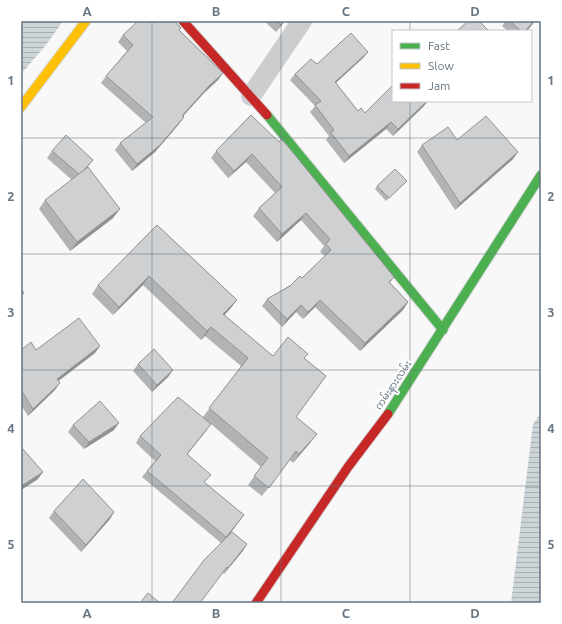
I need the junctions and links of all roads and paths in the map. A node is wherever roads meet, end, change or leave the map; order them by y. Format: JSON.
{"nodes":[{"id":1,"x":86,"y":21,"type":"edge"},
{"id":2,"x":183,"y":21,"type":"edge"},
{"id":3,"x":302,"y":21,"type":"edge"},
{"id":4,"x":251,"y":96,"type":"junction"},
{"id":5,"x":21,"y":107,"type":"edge"},
{"id":6,"x":541,"y":175,"type":"edge"},
{"id":7,"x":443,"y":330,"type":"junction"},
{"id":8,"x":256,"y":603,"type":"edge"}],
"edges":[{"from":1,"to":5,"type":"street"},
{"from":2,"to":4,"type":"street"},
{"from":3,"to":4,"type":"street"},
{"from":4,"to":7,"type":"street"},
{"from":6,"to":7,"type":"street","name":"ကမ်းနားလမ်း"},
{"from":7,"to":8,"type":"street","name":"ကမ်းနားလမ်း"}]}
